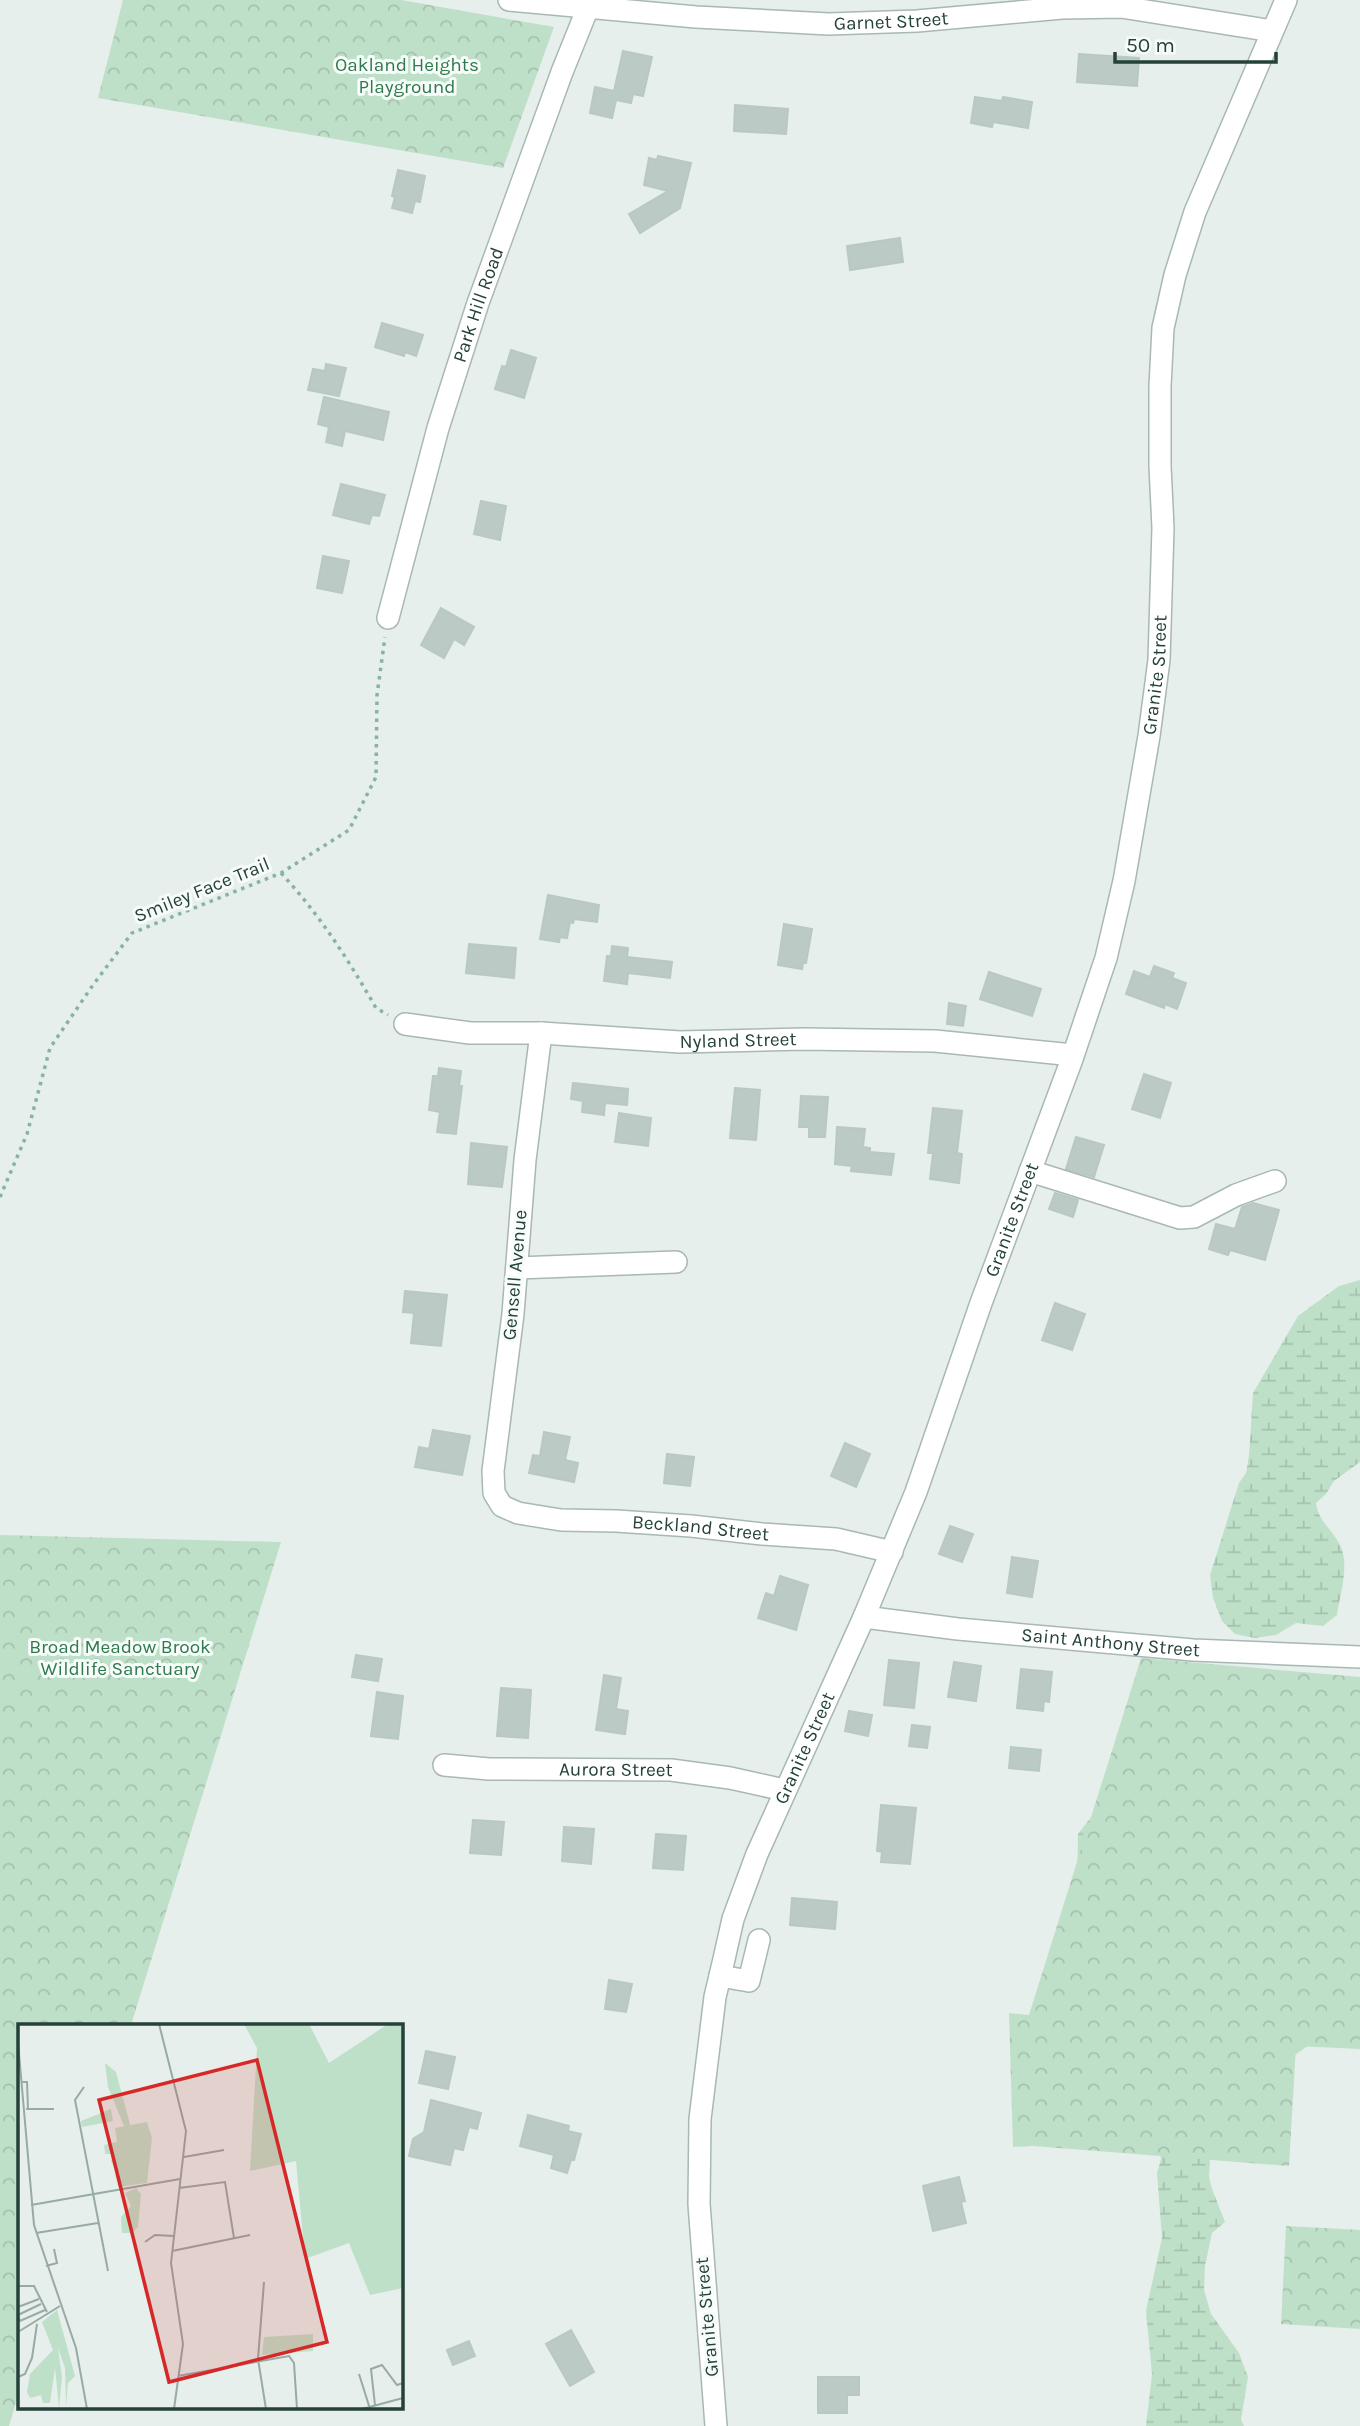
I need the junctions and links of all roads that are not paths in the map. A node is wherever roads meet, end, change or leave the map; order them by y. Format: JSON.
{"nodes":[{"id":1,"x":509,"y":0,"type":"edge"},
{"id":2,"x":1286,"y":0,"type":"edge"},
{"id":3,"x":590,"y":3,"type":"edge"},
{"id":4,"x":1272,"y":31,"type":"junction"},
{"id":5,"x":388,"y":618,"type":"road end"},
{"id":6,"x":405,"y":1024,"type":"road end"},
{"id":7,"x":541,"y":1033,"type":"junction"},
{"id":8,"x":1073,"y":1055,"type":"junction"},
{"id":9,"x":1030,"y":1171,"type":"junction"},
{"id":10,"x":1275,"y":1181,"type":"dead end"},
{"id":11,"x":676,"y":1262,"type":"dead end"},
{"id":12,"x":517,"y":1268,"type":"junction"},
{"id":13,"x":510,"y":1510,"type":"joint"},
{"id":14,"x":892,"y":1552,"type":"junction"},
{"id":15,"x":864,"y":1617,"type":"junction"},
{"id":16,"x":1360,"y":1657,"type":"edge"},
{"id":17,"x":444,"y":1765,"type":"dead end"},
{"id":18,"x":784,"y":1790,"type":"junction"},
{"id":19,"x":759,"y":1940,"type":"dead end"},
{"id":20,"x":720,"y":1976,"type":"junction"},
{"id":21,"x":716,"y":2426,"type":"edge"}],
"edges":[{"from":1,"to":3,"type":"street","name":"Garnet Street"},
{"from":2,"to":4,"type":"street","name":"Granite Street"},
{"from":3,"to":4,"type":"street","name":"Garnet Street"},
{"from":3,"to":5,"type":"street","name":"Park Hill Road"},
{"from":4,"to":8,"type":"street","name":"Granite Street"},
{"from":6,"to":7,"type":"street","name":"Nyland Street"},
{"from":7,"to":8,"type":"street","name":"Nyland Street"},
{"from":7,"to":12,"type":"street","name":"Gensell Avenue"},
{"from":8,"to":9,"type":"street","name":"Granite Street"},
{"from":9,"to":10,"type":"street"},
{"from":9,"to":14,"type":"street","name":"Granite Street"},
{"from":11,"to":12,"type":"street"},
{"from":12,"to":13,"type":"street","name":"Gensell Avenue"},
{"from":13,"to":14,"type":"street","name":"Beckland Street"},
{"from":14,"to":15,"type":"street","name":"Granite Street"},
{"from":15,"to":16,"type":"street","name":"Saint Anthony Street"},
{"from":15,"to":18,"type":"street","name":"Granite Street"},
{"from":17,"to":18,"type":"street","name":"Aurora Street"},
{"from":18,"to":20,"type":"street","name":"Granite Street"},
{"from":19,"to":20,"type":"street"},
{"from":20,"to":21,"type":"street","name":"Granite Street"}]}
